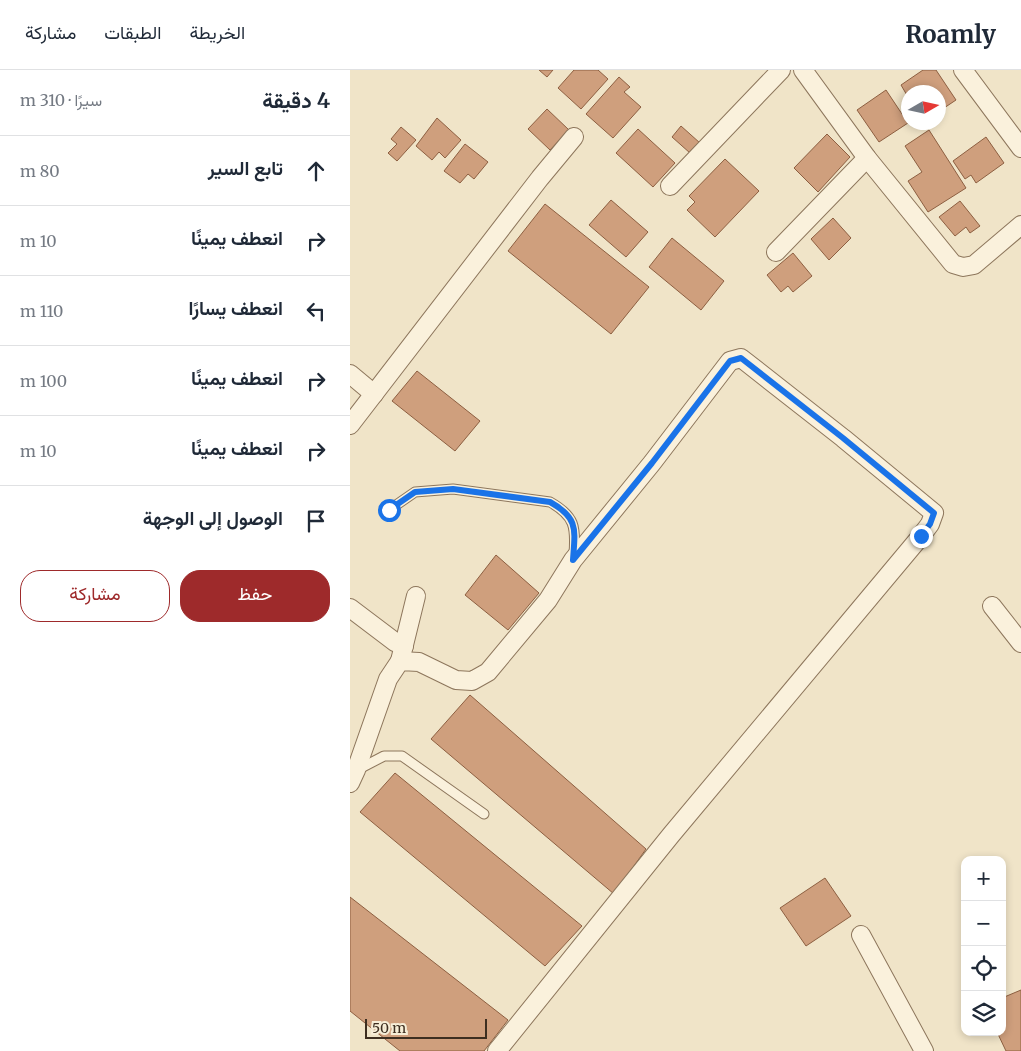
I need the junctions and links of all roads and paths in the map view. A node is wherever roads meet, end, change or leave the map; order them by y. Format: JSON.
{"nodes":[{"id":1,"x":781,"y":70,"type":"edge"},
{"id":2,"x":803,"y":70,"type":"edge"},
{"id":3,"x":968,"y":72,"type":"edge"},
{"id":4,"x":574,"y":137,"type":"dead end"},
{"id":5,"x":1021,"y":148,"type":"edge"},
{"id":6,"x":867,"y":158,"type":"junction"},
{"id":7,"x":670,"y":186,"type":"dead end"},
{"id":8,"x":1021,"y":225,"type":"edge"},
{"id":9,"x":776,"y":252,"type":"dead end"},
{"id":10,"x":350,"y":374,"type":"edge"},
{"id":11,"x":374,"y":394,"type":"junction"},
{"id":12,"x":350,"y":425,"type":"edge"},
{"id":13,"x":389,"y":510,"type":"dead end"},
{"id":14,"x":573,"y":560,"type":"junction"},
{"id":15,"x":416,"y":596,"type":"dead end"},
{"id":16,"x":992,"y":606,"type":"dead end"},
{"id":17,"x":350,"y":608,"type":"edge"},
{"id":18,"x":1021,"y":643,"type":"edge"},
{"id":19,"x":402,"y":654,"type":"junction"},
{"id":20,"x":353,"y":777,"type":"edge"},
{"id":21,"x":484,"y":814,"type":"dead end"},
{"id":22,"x":862,"y":935,"type":"dead end"},
{"id":23,"x":497,"y":1051,"type":"edge"},
{"id":24,"x":924,"y":1051,"type":"edge"}],
"edges":[{"from":1,"to":7,"type":"street"},
{"from":2,"to":6,"type":"street"},
{"from":3,"to":5,"type":"street"},
{"from":4,"to":11,"type":"street"},
{"from":6,"to":8,"type":"street"},
{"from":6,"to":9,"type":"street"},
{"from":10,"to":11,"type":"street"},
{"from":11,"to":12,"type":"street"},
{"from":13,"to":14,"type":"lane"},
{"from":14,"to":19,"type":"street"},
{"from":14,"to":23,"type":"street"},
{"from":15,"to":19,"type":"street"},
{"from":16,"to":18,"type":"street"},
{"from":17,"to":19,"type":"street"},
{"from":19,"to":20,"type":"street"},
{"from":20,"to":21,"type":"lane"},
{"from":22,"to":24,"type":"street"}]}
